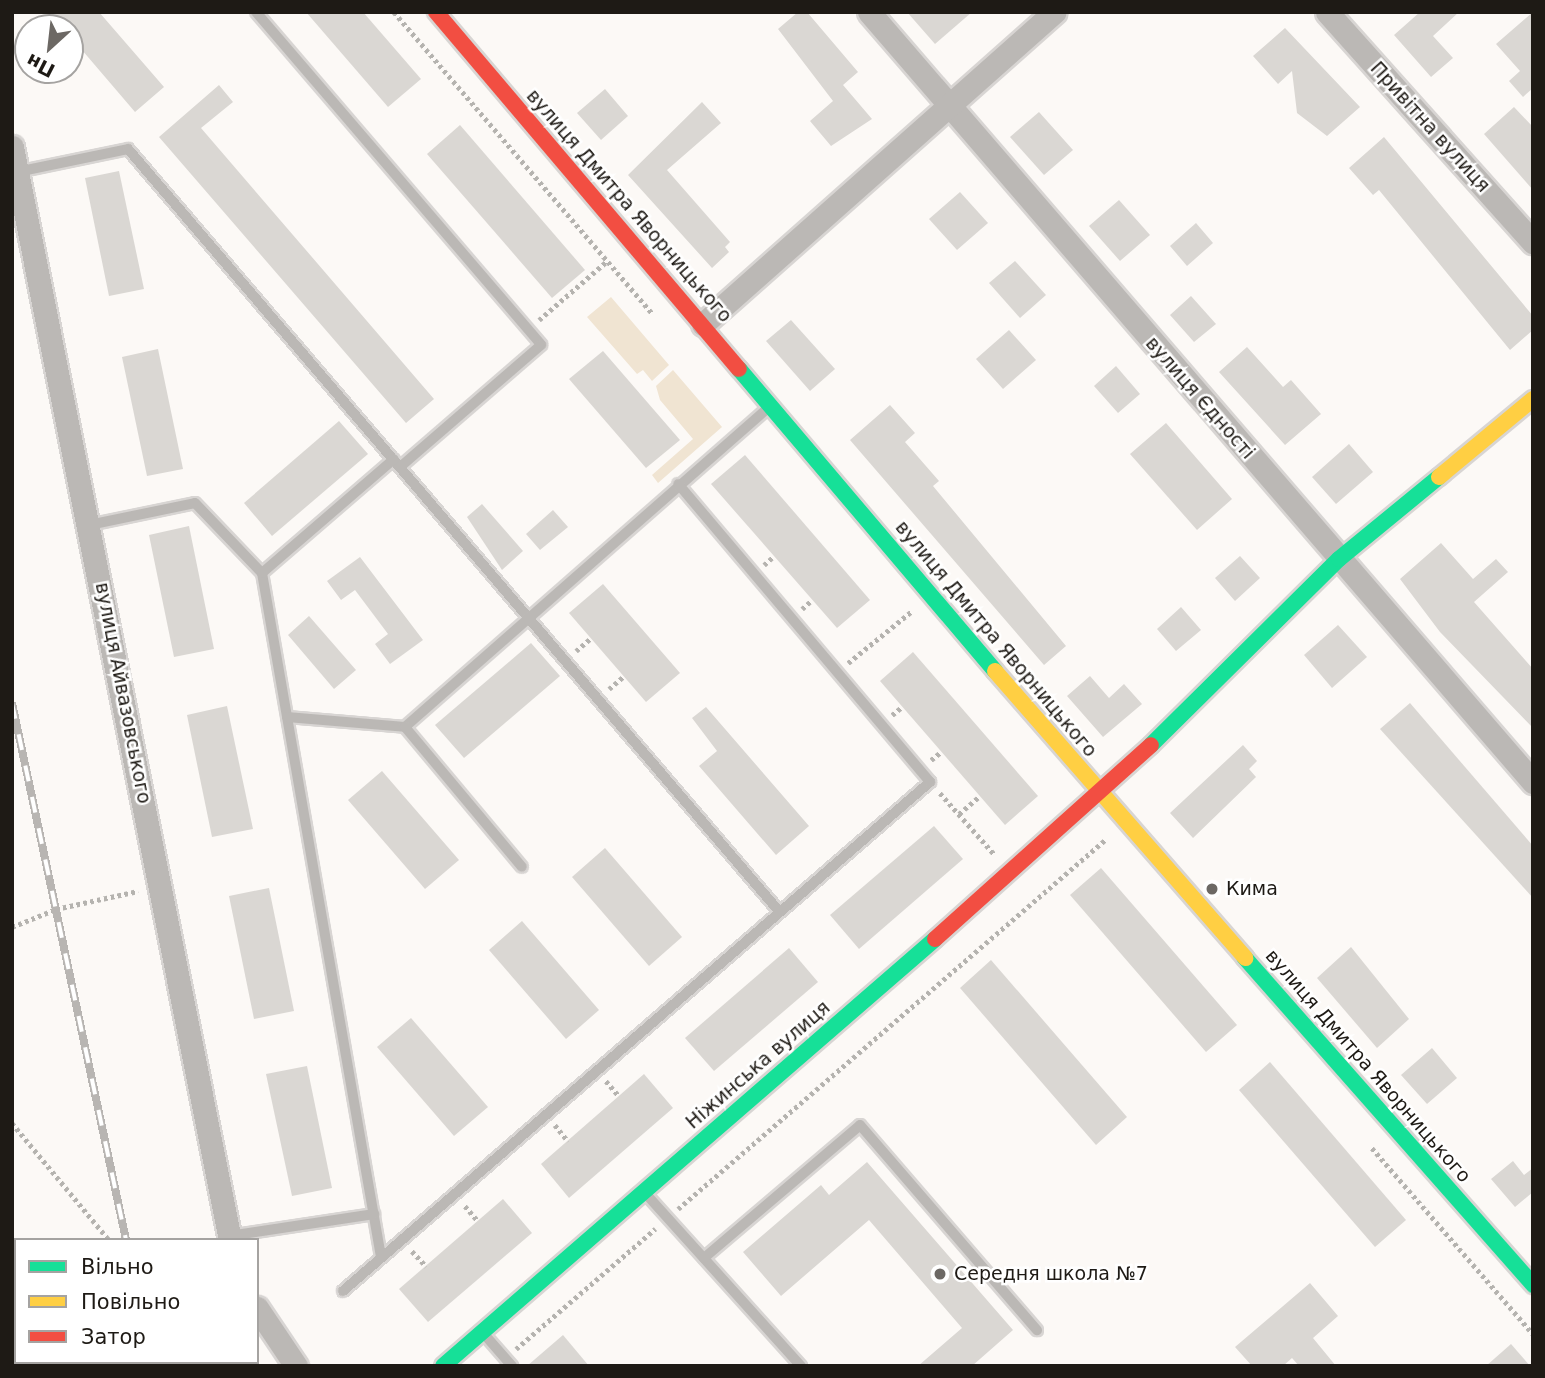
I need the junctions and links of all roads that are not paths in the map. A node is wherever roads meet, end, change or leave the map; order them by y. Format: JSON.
{"nodes":[{"id":1,"x":256,"y":12,"type":"edge"},
{"id":2,"x":436,"y":12,"type":"edge"},
{"id":3,"x":869,"y":12,"type":"edge"},
{"id":4,"x":1055,"y":12,"type":"edge"},
{"id":5,"x":1327,"y":12,"type":"edge"},
{"id":6,"x":947,"y":103,"type":"junction"},
{"id":7,"x":12,"y":147,"type":"edge"},
{"id":8,"x":17,"y":172,"type":"junction"},
{"id":9,"x":1533,"y":242,"type":"edge"},
{"id":10,"x":703,"y":324,"type":"junction"},
{"id":11,"x":1533,"y":399,"type":"edge"},
{"id":12,"x":771,"y":405,"type":"junction"},
{"id":13,"x":397,"y":463,"type":"junction"},
{"id":14,"x":678,"y":484,"type":"junction"},
{"id":15,"x":89,"y":525,"type":"junction"},
{"id":16,"x":1339,"y":559,"type":"junction"},
{"id":17,"x":262,"y":573,"type":"junction"},
{"id":18,"x":527,"y":613,"type":"junction"},
{"id":19,"x":287,"y":717,"type":"junction"},
{"id":20,"x":405,"y":727,"type":"junction"},
{"id":21,"x":1533,"y":782,"type":"edge"},
{"id":22,"x":1101,"y":795,"type":"junction"},
{"id":23,"x":522,"y":867,"type":"dead end"},
{"id":24,"x":778,"y":909,"type":"junction"},
{"id":25,"x":644,"y":1191,"type":"junction"},
{"id":26,"x":374,"y":1214,"type":"junction"},
{"id":27,"x":229,"y":1238,"type":"edge"},
{"id":28,"x":382,"y":1258,"type":"junction"},
{"id":29,"x":704,"y":1258,"type":"junction"},
{"id":30,"x":1533,"y":1285,"type":"edge"},
{"id":31,"x":343,"y":1291,"type":"dead end"},
{"id":32,"x":259,"y":1311,"type":"edge"},
{"id":33,"x":1037,"y":1330,"type":"dead end"},
{"id":34,"x":482,"y":1332,"type":"junction"},
{"id":35,"x":509,"y":1362,"type":"edge"},
{"id":36,"x":296,"y":1366,"type":"edge"},
{"id":37,"x":443,"y":1366,"type":"edge"},
{"id":38,"x":801,"y":1366,"type":"edge"}],
"edges":[{"from":1,"to":13,"type":"lane"},
{"from":2,"to":10,"type":"street","name":"вулиця Дмитра Яворницького"},
{"from":3,"to":6,"type":"street","name":"вулиця Єдності"},
{"from":4,"to":6,"type":"street"},
{"from":5,"to":9,"type":"street","name":"Привітна вулиця"},
{"from":6,"to":10,"type":"street"},
{"from":6,"to":16,"type":"street","name":"вулиця Єдності"},
{"from":7,"to":8,"type":"street","name":"вулиця Айвазовського"},
{"from":8,"to":13,"type":"lane"},
{"from":8,"to":15,"type":"street","name":"вулиця Айвазовського"},
{"from":10,"to":12,"type":"street","name":"вулиця Дмитра Яворницького"},
{"from":11,"to":16,"type":"street","name":"Ніжинська вулиця"},
{"from":12,"to":14,"type":"lane"},
{"from":12,"to":22,"type":"street","name":"вулиця Дмитра Яворницького"},
{"from":13,"to":17,"type":"lane"},
{"from":13,"to":18,"type":"lane"},
{"from":14,"to":18,"type":"lane"},
{"from":14,"to":24,"type":"lane"},
{"from":15,"to":17,"type":"lane"},
{"from":15,"to":27,"type":"street","name":"вулиця Айвазовського"},
{"from":16,"to":21,"type":"street","name":"вулиця Єдності"},
{"from":16,"to":22,"type":"street","name":"Ніжинська вулиця"},
{"from":17,"to":19,"type":"lane"},
{"from":18,"to":20,"type":"lane"},
{"from":18,"to":24,"type":"lane"},
{"from":19,"to":20,"type":"lane"},
{"from":19,"to":26,"type":"lane"},
{"from":20,"to":23,"type":"lane"},
{"from":22,"to":25,"type":"street","name":"Ніжинська вулиця"},
{"from":22,"to":30,"type":"street","name":"вулиця Дмитра Яворницького"},
{"from":24,"to":28,"type":"lane"},
{"from":25,"to":29,"type":"lane"},
{"from":25,"to":34,"type":"street","name":"Ніжинська вулиця"},
{"from":26,"to":27,"type":"lane"},
{"from":26,"to":28,"type":"lane"},
{"from":28,"to":31,"type":"lane"},
{"from":29,"to":33,"type":"lane"},
{"from":29,"to":38,"type":"lane"},
{"from":32,"to":36,"type":"street"},
{"from":34,"to":35,"type":"lane"},
{"from":34,"to":37,"type":"street","name":"Ніжинська вулиця"}]}
